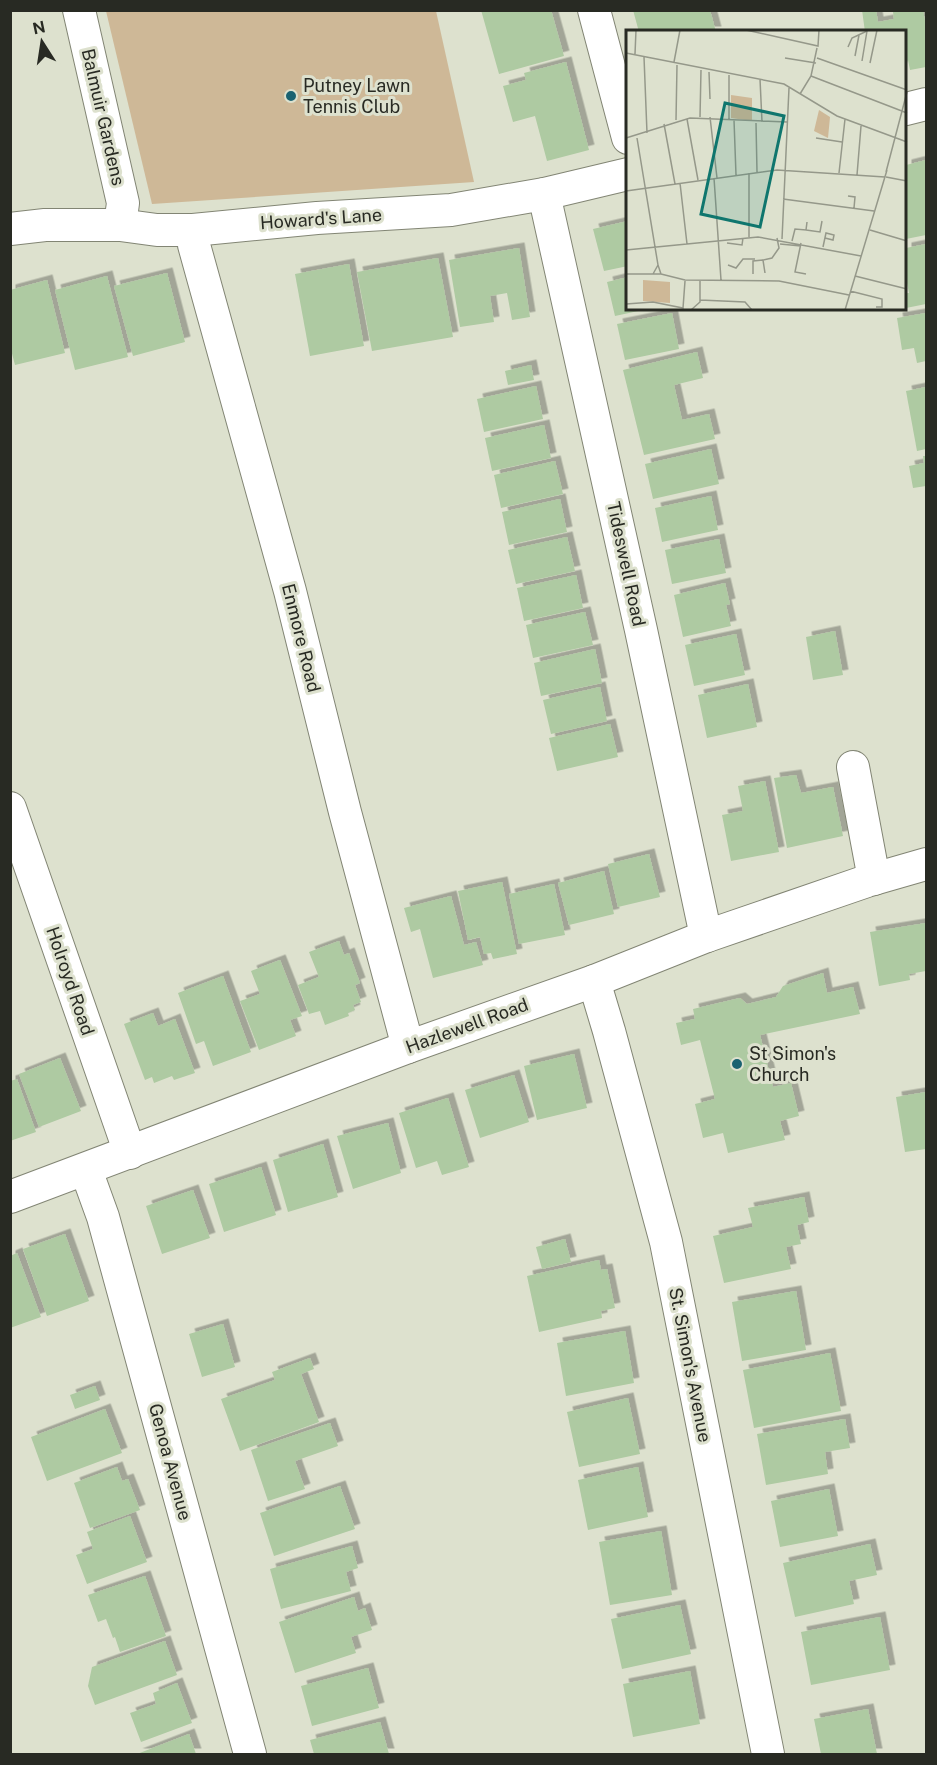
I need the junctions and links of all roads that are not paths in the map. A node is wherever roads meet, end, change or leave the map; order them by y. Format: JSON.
{"nodes":[{"id":1,"x":79,"y":10,"type":"edge"},
{"id":2,"x":594,"y":10,"type":"edge"},
{"id":3,"x":927,"y":104,"type":"edge"},
{"id":4,"x":907,"y":109,"type":"edge"},
{"id":5,"x":626,"y":130,"type":"edge"},
{"id":6,"x":626,"y":174,"type":"edge"},
{"id":7,"x":544,"y":194,"type":"junction"},
{"id":8,"x":120,"y":225,"type":"junction"},
{"id":9,"x":10,"y":229,"type":"edge"},
{"id":10,"x":193,"y":230,"type":"junction"},
{"id":11,"x":853,"y":767,"type":"dead end"},
{"id":12,"x":10,"y":808,"type":"edge"},
{"id":13,"x":927,"y":864,"type":"edge"},
{"id":14,"x":874,"y":879,"type":"junction"},
{"id":15,"x":707,"y":936,"type":"junction"},
{"id":16,"x":594,"y":981,"type":"junction"},
{"id":17,"x":408,"y":1047,"type":"junction"},
{"id":18,"x":130,"y":1153,"type":"junction"},
{"id":19,"x":86,"y":1170,"type":"junction"},
{"id":20,"x":10,"y":1197,"type":"edge"},
{"id":21,"x":250,"y":1755,"type":"edge"},
{"id":22,"x":768,"y":1755,"type":"edge"}],
"edges":[{"from":1,"to":8,"type":"street","name":"Balmuir Gardens"},
{"from":2,"to":5,"type":"street"},
{"from":3,"to":4,"type":"street"},
{"from":6,"to":7,"type":"street","name":"Howard's Lane"},
{"from":7,"to":10,"type":"street","name":"Howard's Lane"},
{"from":7,"to":15,"type":"street","name":"Tideswell Road"},
{"from":8,"to":9,"type":"street","name":"Howard's Lane"},
{"from":8,"to":10,"type":"street","name":"Howard's Lane"},
{"from":10,"to":17,"type":"street","name":"Enmore Road"},
{"from":11,"to":14,"type":"street"},
{"from":12,"to":18,"type":"street","name":"Holroyd Road"},
{"from":13,"to":14,"type":"street","name":"Hazlewell Road"},
{"from":14,"to":15,"type":"street","name":"Hazlewell Road"},
{"from":15,"to":16,"type":"street","name":"Hazlewell Road"},
{"from":16,"to":17,"type":"street","name":"Hazlewell Road"},
{"from":16,"to":22,"type":"street","name":"St. Simon's Avenue"},
{"from":17,"to":18,"type":"street","name":"Hazlewell Road"},
{"from":18,"to":19,"type":"street","name":"Hazlewell Road"},
{"from":19,"to":20,"type":"street","name":"Hazlewell Road"},
{"from":19,"to":21,"type":"street","name":"Genoa Avenue"}]}
